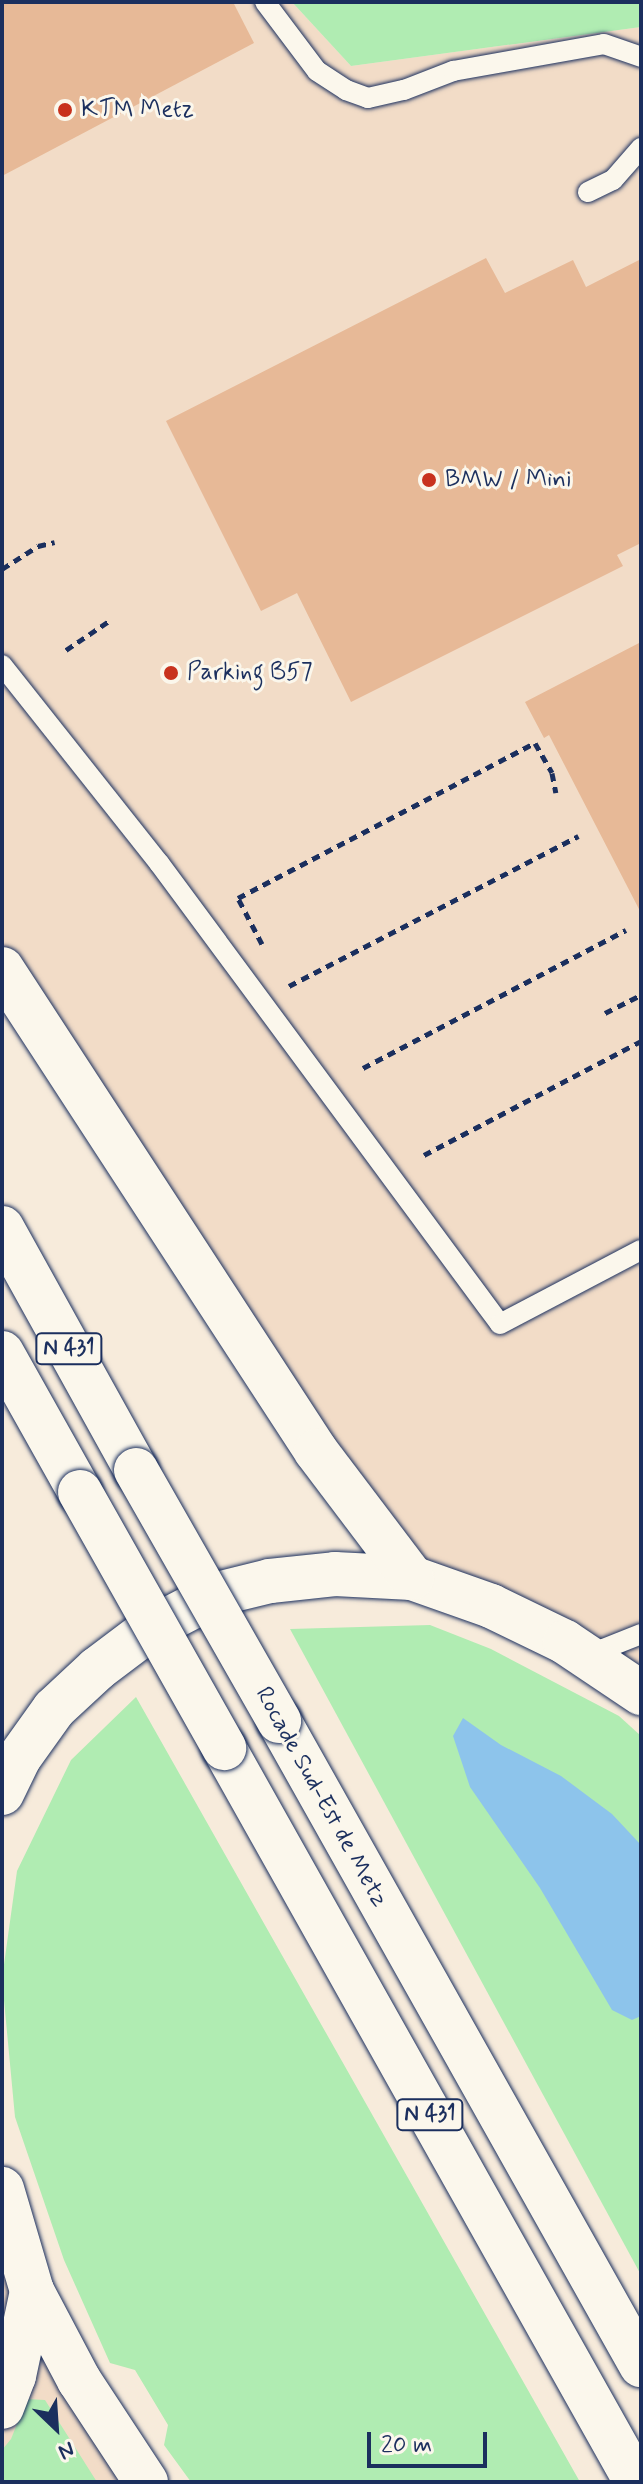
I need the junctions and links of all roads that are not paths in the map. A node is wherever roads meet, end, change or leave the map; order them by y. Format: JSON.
{"nodes":[{"id":1,"x":265,"y":2,"type":"edge"},
{"id":2,"x":641,"y":57,"type":"edge"},
{"id":3,"x":641,"y":148,"type":"edge"},
{"id":4,"x":588,"y":192,"type":"dead end"},
{"id":5,"x":2,"y":665,"type":"edge"},
{"id":6,"x":2,"y":969,"type":"edge"},
{"id":7,"x":2,"y":1228,"type":"edge"},
{"id":8,"x":641,"y":1250,"type":"edge"},
{"id":9,"x":2,"y":1353,"type":"edge"},
{"id":10,"x":412,"y":1578,"type":"junction"},
{"id":11,"x":641,"y":1634,"type":"edge"},
{"id":12,"x":588,"y":1655,"type":"junction"},
{"id":13,"x":641,"y":1693,"type":"edge"},
{"id":14,"x":2,"y":1793,"type":"edge"},
{"id":15,"x":2,"y":2189,"type":"edge"},
{"id":16,"x":32,"y":2291,"type":"junction"},
{"id":17,"x":641,"y":2365,"type":"edge"},
{"id":18,"x":2,"y":2407,"type":"edge"},
{"id":19,"x":146,"y":2482,"type":"edge"},
{"id":20,"x":636,"y":2482,"type":"edge"}],
"edges":[{"from":1,"to":2,"type":"lane"},
{"from":3,"to":4,"type":"lane"},
{"from":5,"to":8,"type":"lane"},
{"from":6,"to":10,"type":"main road"},
{"from":7,"to":17,"type":"main road","name":"Rocade Sud-Est de Metz","number":"N 431","bridge":true},
{"from":9,"to":20,"type":"main road","number":"N 431","bridge":true},
{"from":10,"to":12,"type":"main road"},
{"from":10,"to":14,"type":"main road"},
{"from":11,"to":12,"type":"lane"},
{"from":12,"to":13,"type":"main road"},
{"from":15,"to":16,"type":"main road"},
{"from":16,"to":18,"type":"main road"},
{"from":16,"to":19,"type":"main road"}]}
